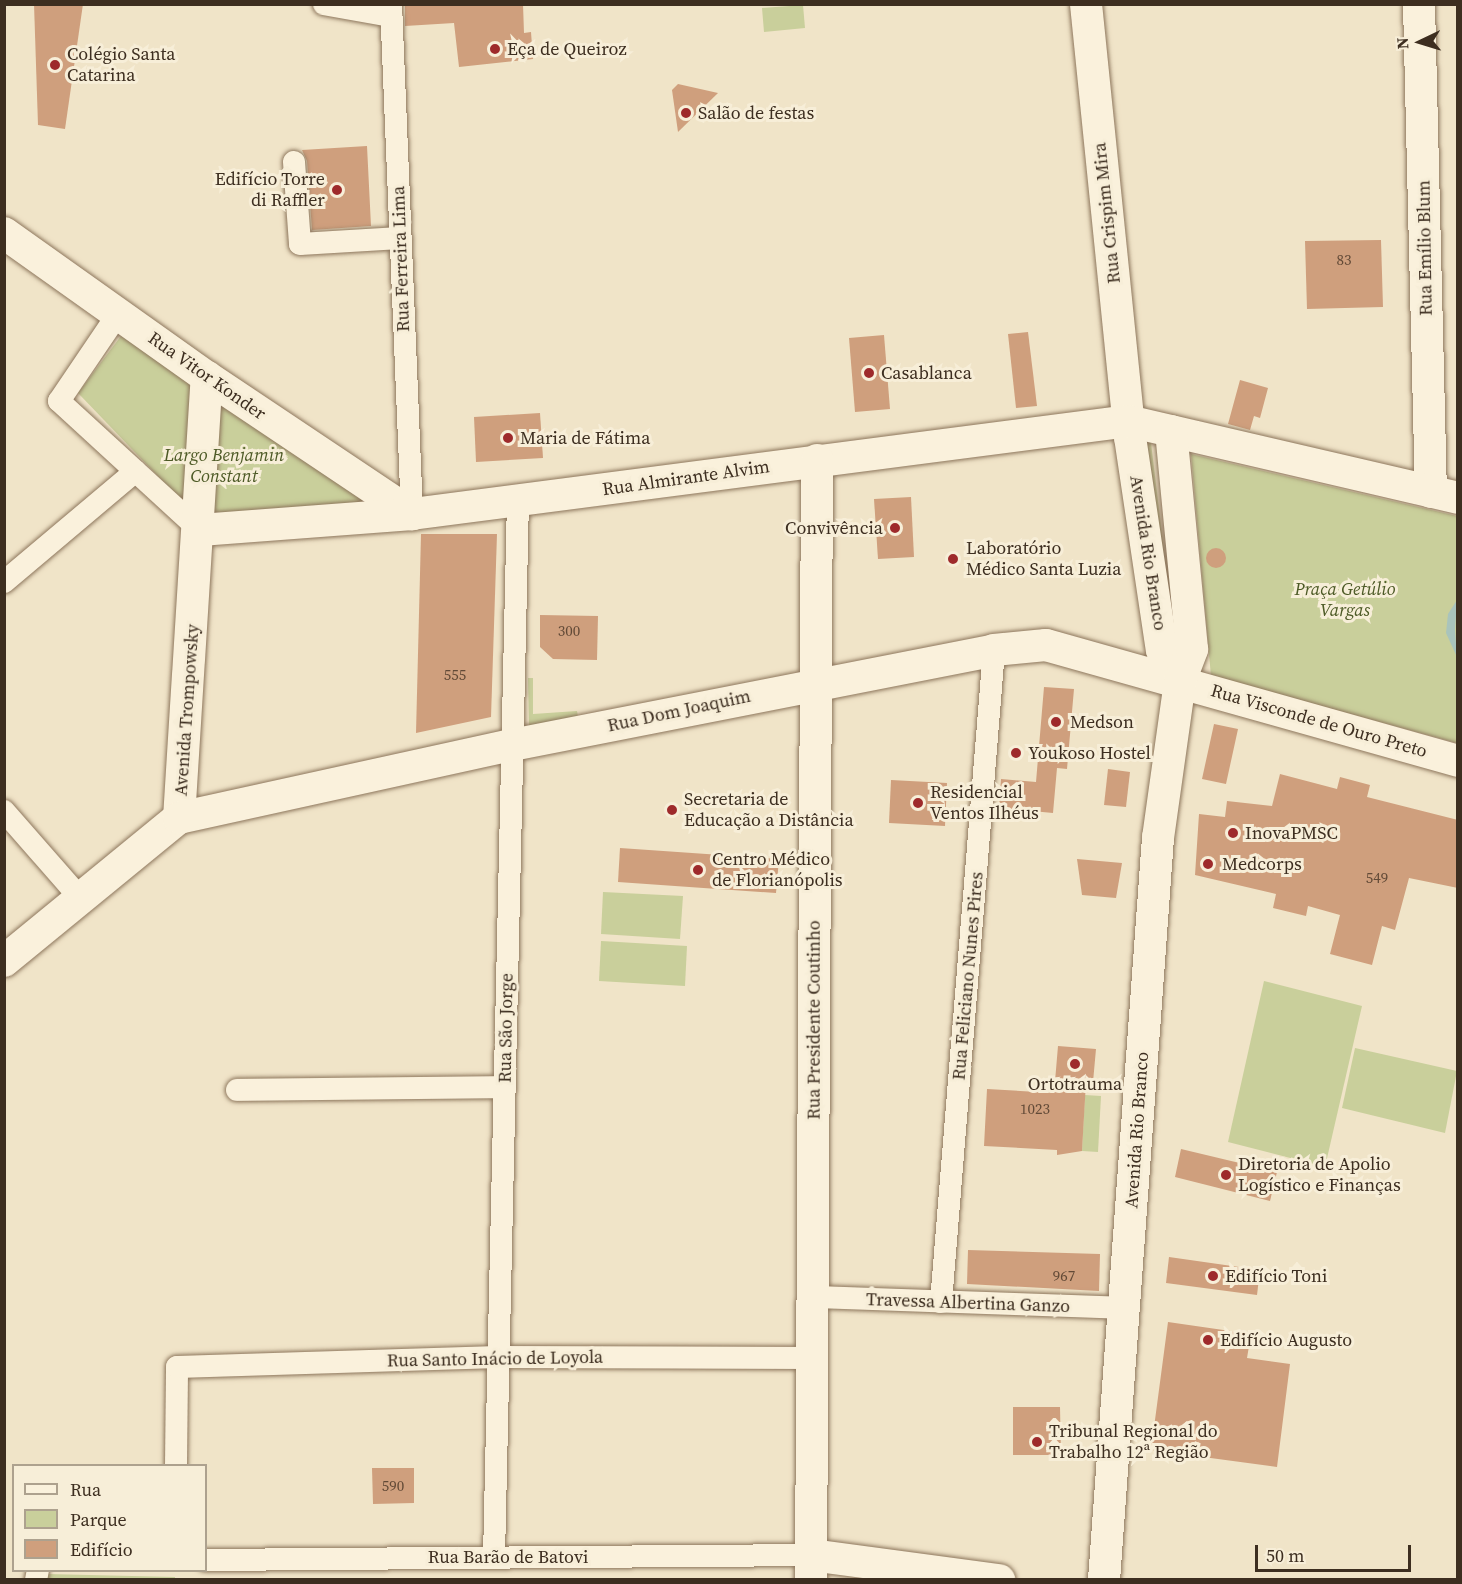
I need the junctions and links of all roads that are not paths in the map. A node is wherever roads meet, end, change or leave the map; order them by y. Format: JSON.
{"nodes":[{"id":1,"x":324,"y":4,"type":"edge"},
{"id":2,"x":1086,"y":4,"type":"edge"},
{"id":3,"x":1419,"y":4,"type":"edge"},
{"id":4,"x":391,"y":10,"type":"edge"},
{"id":5,"x":294,"y":162,"type":"dead end"},
{"id":6,"x":4,"y":233,"type":"edge"},
{"id":7,"x":400,"y":238,"type":"junction"},
{"id":8,"x":118,"y":314,"type":"junction"},
{"id":9,"x":207,"y":377,"type":"junction"},
{"id":10,"x":242,"y":400,"type":"junction"},
{"id":11,"x":204,"y":420,"type":"junction"},
{"id":12,"x":1128,"y":421,"type":"junction"},
{"id":13,"x":1170,"y":431,"type":"junction"},
{"id":14,"x":817,"y":460,"type":"junction"},
{"id":15,"x":136,"y":471,"type":"junction"},
{"id":16,"x":1444,"y":495,"type":"edge"},
{"id":17,"x":518,"y":500,"type":"junction"},
{"id":18,"x":412,"y":514,"type":"junction"},
{"id":19,"x":200,"y":530,"type":"junction"},
{"id":20,"x":4,"y":582,"type":"edge"},
{"id":21,"x":994,"y":650,"type":"junction"},
{"id":22,"x":1180,"y":681,"type":"junction"},
{"id":23,"x":816,"y":683,"type":"junction"},
{"id":24,"x":512,"y":745,"type":"junction"},
{"id":25,"x":1458,"y":761,"type":"edge"},
{"id":26,"x":4,"y":811,"type":"edge"},
{"id":27,"x":179,"y":818,"type":"junction"},
{"id":28,"x":81,"y":899,"type":"junction"},
{"id":29,"x":4,"y":961,"type":"edge"},
{"id":30,"x":504,"y":1087,"type":"junction"},
{"id":31,"x":237,"y":1090,"type":"dead end"},
{"id":32,"x":813,"y":1298,"type":"junction"},
{"id":33,"x":941,"y":1302,"type":"junction"},
{"id":34,"x":1124,"y":1308,"type":"junction"},
{"id":35,"x":498,"y":1357,"type":"junction"},
{"id":36,"x":812,"y":1358,"type":"junction"},
{"id":37,"x":176,"y":1464,"type":"edge"},
{"id":38,"x":494,"y":1557,"type":"junction"},
{"id":39,"x":207,"y":1560,"type":"edge"},
{"id":40,"x":811,"y":1567,"type":"edge"},
{"id":41,"x":999,"y":1580,"type":"edge"},
{"id":42,"x":1104,"y":1580,"type":"edge"}],
"edges":[{"from":1,"to":4,"type":"street"},
{"from":2,"to":12,"type":"main road","name":"Rua Crispim Mira"},
{"from":3,"to":16,"type":"main road","name":"Rua Emílio Blum"},
{"from":4,"to":7,"type":"street","name":"Rua Ferreira Lima"},
{"from":5,"to":7,"type":"street"},
{"from":6,"to":8,"type":"main road","name":"Rua Vitor Konder"},
{"from":7,"to":18,"type":"street","name":"Rua Ferreira Lima"},
{"from":8,"to":9,"type":"main road","name":"Rua Vitor Konder"},
{"from":8,"to":15,"type":"street"},
{"from":9,"to":10,"type":"main road","name":"Rua Vitor Konder"},
{"from":9,"to":11,"type":"main road","name":"Avenida Trompowsky"},
{"from":10,"to":11,"type":"main road"},
{"from":10,"to":18,"type":"main road","name":"Rua Vitor Konder"},
{"from":11,"to":19,"type":"main road","name":"Avenida Trompowsky"},
{"from":12,"to":13,"type":"main road","name":"Rua Almirante Alvim"},
{"from":12,"to":14,"type":"main road","name":"Rua Almirante Alvim"},
{"from":12,"to":22,"type":"main road","name":"Avenida Rio Branco"},
{"from":13,"to":16,"type":"main road"},
{"from":13,"to":22,"type":"main road","name":"Avenida Rio Branco"},
{"from":14,"to":17,"type":"main road","name":"Rua Almirante Alvim"},
{"from":14,"to":23,"type":"main road","name":"Rua Presidente Coutinho"},
{"from":15,"to":19,"type":"street"},
{"from":15,"to":20,"type":"street"},
{"from":17,"to":18,"type":"main road","name":"Rua Almirante Alvim"},
{"from":17,"to":24,"type":"street","name":"Rua São Jorge"},
{"from":18,"to":19,"type":"main road","name":"Rua Almirante Alvim"},
{"from":19,"to":27,"type":"main road","name":"Avenida Trompowsky"},
{"from":21,"to":22,"type":"main road","name":"Rua Dom Joaquim"},
{"from":21,"to":23,"type":"main road","name":"Rua Dom Joaquim"},
{"from":21,"to":33,"type":"street","name":"Rua Feliciano Nunes Pires"},
{"from":22,"to":25,"type":"main road","name":"Rua Visconde de Ouro Preto"},
{"from":22,"to":34,"type":"main road","name":"Avenida Rio Branco"},
{"from":23,"to":24,"type":"main road","name":"Rua Dom Joaquim"},
{"from":23,"to":32,"type":"main road","name":"Rua Presidente Coutinho"},
{"from":24,"to":27,"type":"main road","name":"Rua Dom Joaquim"},
{"from":24,"to":30,"type":"street","name":"Rua São Jorge"},
{"from":26,"to":28,"type":"street"},
{"from":27,"to":28,"type":"main road","name":"Avenida Trompowsky"},
{"from":28,"to":29,"type":"main road","name":"Avenida Trompowsky"},
{"from":30,"to":31,"type":"street"},
{"from":30,"to":35,"type":"street","name":"Rua São Jorge"},
{"from":32,"to":33,"type":"street","name":"Travessa Albertina Ganzo"},
{"from":32,"to":36,"type":"main road","name":"Rua Presidente Coutinho"},
{"from":33,"to":34,"type":"street","name":"Travessa Albertina Ganzo"},
{"from":34,"to":42,"type":"main road","name":"Avenida Rio Branco"},
{"from":35,"to":36,"type":"street","name":"Rua Santo Inácio de Loyola"},
{"from":35,"to":37,"type":"street","name":"Rua Santo Inácio de Loyola"},
{"from":35,"to":38,"type":"street","name":"Rua São Jorge"},
{"from":36,"to":40,"type":"main road","name":"Rua Presidente Coutinho"},
{"from":38,"to":39,"type":"street","name":"Rua Barão de Batovi"},
{"from":38,"to":40,"type":"street","name":"Rua Barão de Batovi"},
{"from":40,"to":41,"type":"main road"}]}
